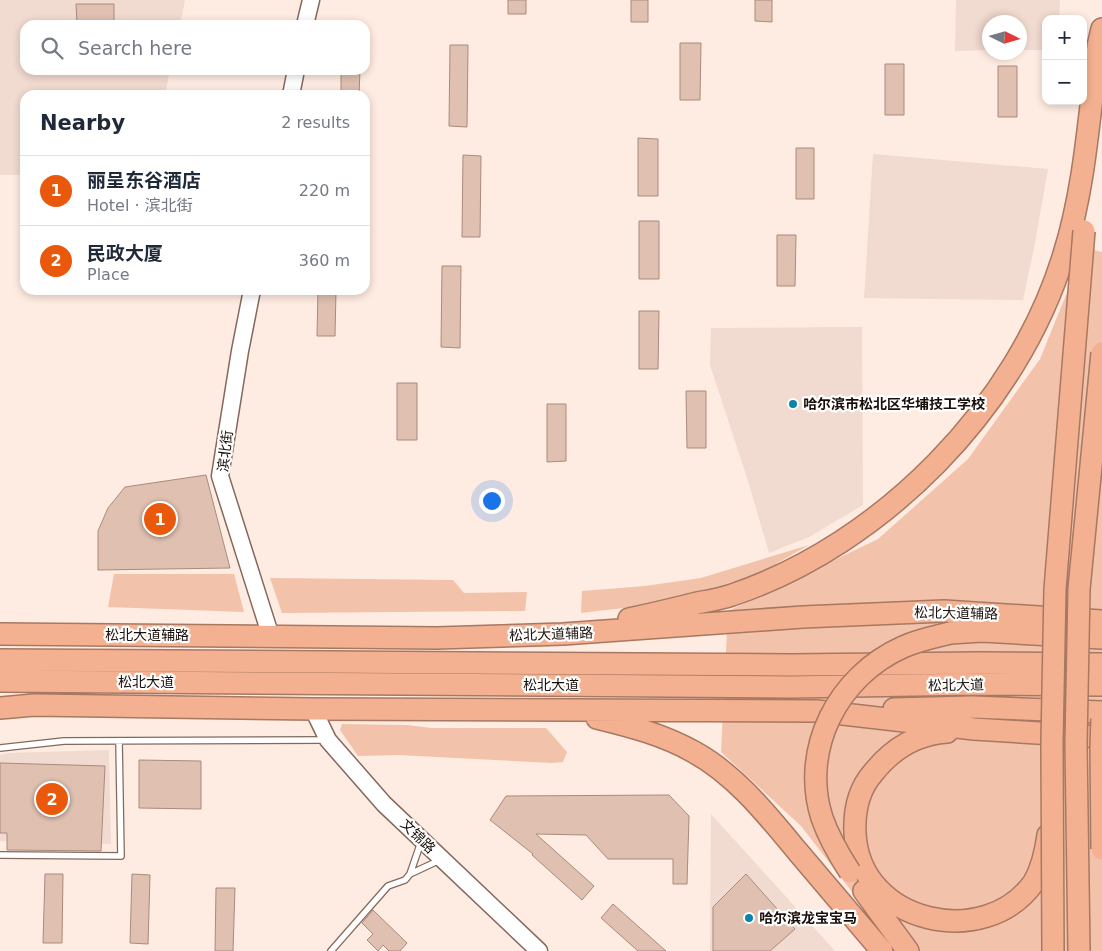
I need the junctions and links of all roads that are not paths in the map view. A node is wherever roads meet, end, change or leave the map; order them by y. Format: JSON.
{"nodes":[{"id":1,"x":311,"y":0,"type":"edge"},
{"id":2,"x":306,"y":20,"type":"edge"},
{"id":3,"x":1102,"y":29,"type":"edge"},
{"id":4,"x":295,"y":75,"type":"edge"},
{"id":5,"x":1102,"y":89,"type":"edge"},
{"id":6,"x":292,"y":90,"type":"edge"},
{"id":7,"x":251,"y":295,"type":"edge"},
{"id":8,"x":1102,"y":353,"type":"edge"},
{"id":9,"x":1102,"y":621,"type":"edge"},
{"id":10,"x":0,"y":634,"type":"edge"},
{"id":11,"x":563,"y":634,"type":"junction"},
{"id":12,"x":271,"y":636,"type":"junction"},
{"id":13,"x":437,"y":638,"type":"junction"},
{"id":14,"x":1102,"y":638,"type":"edge"},
{"id":15,"x":0,"y":660,"type":"edge"},
{"id":16,"x":307,"y":662,"type":"junction"},
{"id":17,"x":1102,"y":664,"type":"edge"},
{"id":18,"x":0,"y":681,"type":"edge"},
{"id":19,"x":325,"y":684,"type":"junction"},
{"id":20,"x":1102,"y":685,"type":"edge"},
{"id":21,"x":0,"y":708,"type":"edge"},
{"id":22,"x":436,"y":708,"type":"junction"},
{"id":23,"x":313,"y":709,"type":"junction"},
{"id":24,"x":563,"y":710,"type":"junction"},
{"id":25,"x":817,"y":711,"type":"junction"},
{"id":26,"x":1102,"y":712,"type":"edge"},
{"id":27,"x":1102,"y":719,"type":"edge"},
{"id":28,"x":974,"y":729,"type":"junction"},
{"id":29,"x":1102,"y":738,"type":"edge"},
{"id":30,"x":328,"y":740,"type":"junction"},
{"id":31,"x":119,"y":741,"type":"junction"},
{"id":32,"x":1052,"y":742,"type":"junction"},
{"id":33,"x":0,"y":748,"type":"edge"},
{"id":34,"x":422,"y":840,"type":"junction"},
{"id":35,"x":1102,"y":849,"type":"edge"},
{"id":36,"x":0,"y":855,"type":"edge"},
{"id":37,"x":442,"y":859,"type":"junction"},
{"id":38,"x":410,"y":874,"type":"junction"},
{"id":39,"x":331,"y":951,"type":"edge"},
{"id":40,"x":539,"y":951,"type":"edge"},
{"id":41,"x":882,"y":951,"type":"edge"},
{"id":42,"x":908,"y":951,"type":"edge"},
{"id":43,"x":1053,"y":951,"type":"edge"},
{"id":44,"x":1079,"y":951,"type":"edge"}],
"edges":[{"from":1,"to":2,"type":"street"},
{"from":3,"to":11,"type":"highway"},
{"from":4,"to":6,"type":"street"},
{"from":5,"to":32,"type":"highway","bridge":true},
{"from":7,"to":12,"type":"street","name":"滨北街"},
{"from":8,"to":44,"type":"highway","bridge":true},
{"from":9,"to":11,"type":"highway","name":"松北大道辅路"},
{"from":10,"to":12,"type":"highway","name":"松北大道辅路"},
{"from":11,"to":13,"type":"highway","name":"松北大道辅路"},
{"from":12,"to":13,"type":"highway","name":"松北大道辅路"},
{"from":13,"to":16,"type":"highway"},
{"from":14,"to":42,"type":"highway","bridge":true},
{"from":15,"to":16,"type":"highway","name":"松北大道"},
{"from":16,"to":17,"type":"highway","name":"松北大道"},
{"from":18,"to":19,"type":"highway","name":"松北大道"},
{"from":19,"to":20,"type":"highway","name":"松北大道"},
{"from":19,"to":22,"type":"highway"},
{"from":21,"to":23,"type":"highway"},
{"from":22,"to":23,"type":"highway"},
{"from":22,"to":24,"type":"highway"},
{"from":23,"to":30,"type":"street","name":"文锦路"},
{"from":24,"to":25,"type":"highway"},
{"from":24,"to":41,"type":"highway"},
{"from":25,"to":26,"type":"highway"},
{"from":25,"to":28,"type":"highway"},
{"from":27,"to":35,"type":"highway","bridge":true},
{"from":28,"to":29,"type":"highway"},
{"from":28,"to":32,"type":"highway","bridge":true},
{"from":30,"to":31,"type":"lane"},
{"from":30,"to":34,"type":"street","name":"文锦路"},
{"from":31,"to":33,"type":"lane"},
{"from":31,"to":36,"type":"lane"},
{"from":32,"to":43,"type":"highway","bridge":true},
{"from":34,"to":37,"type":"street","name":"文锦路"},
{"from":34,"to":38,"type":"lane"},
{"from":37,"to":38,"type":"lane"},
{"from":37,"to":40,"type":"street","name":"文锦路"},
{"from":38,"to":39,"type":"lane"}]}
